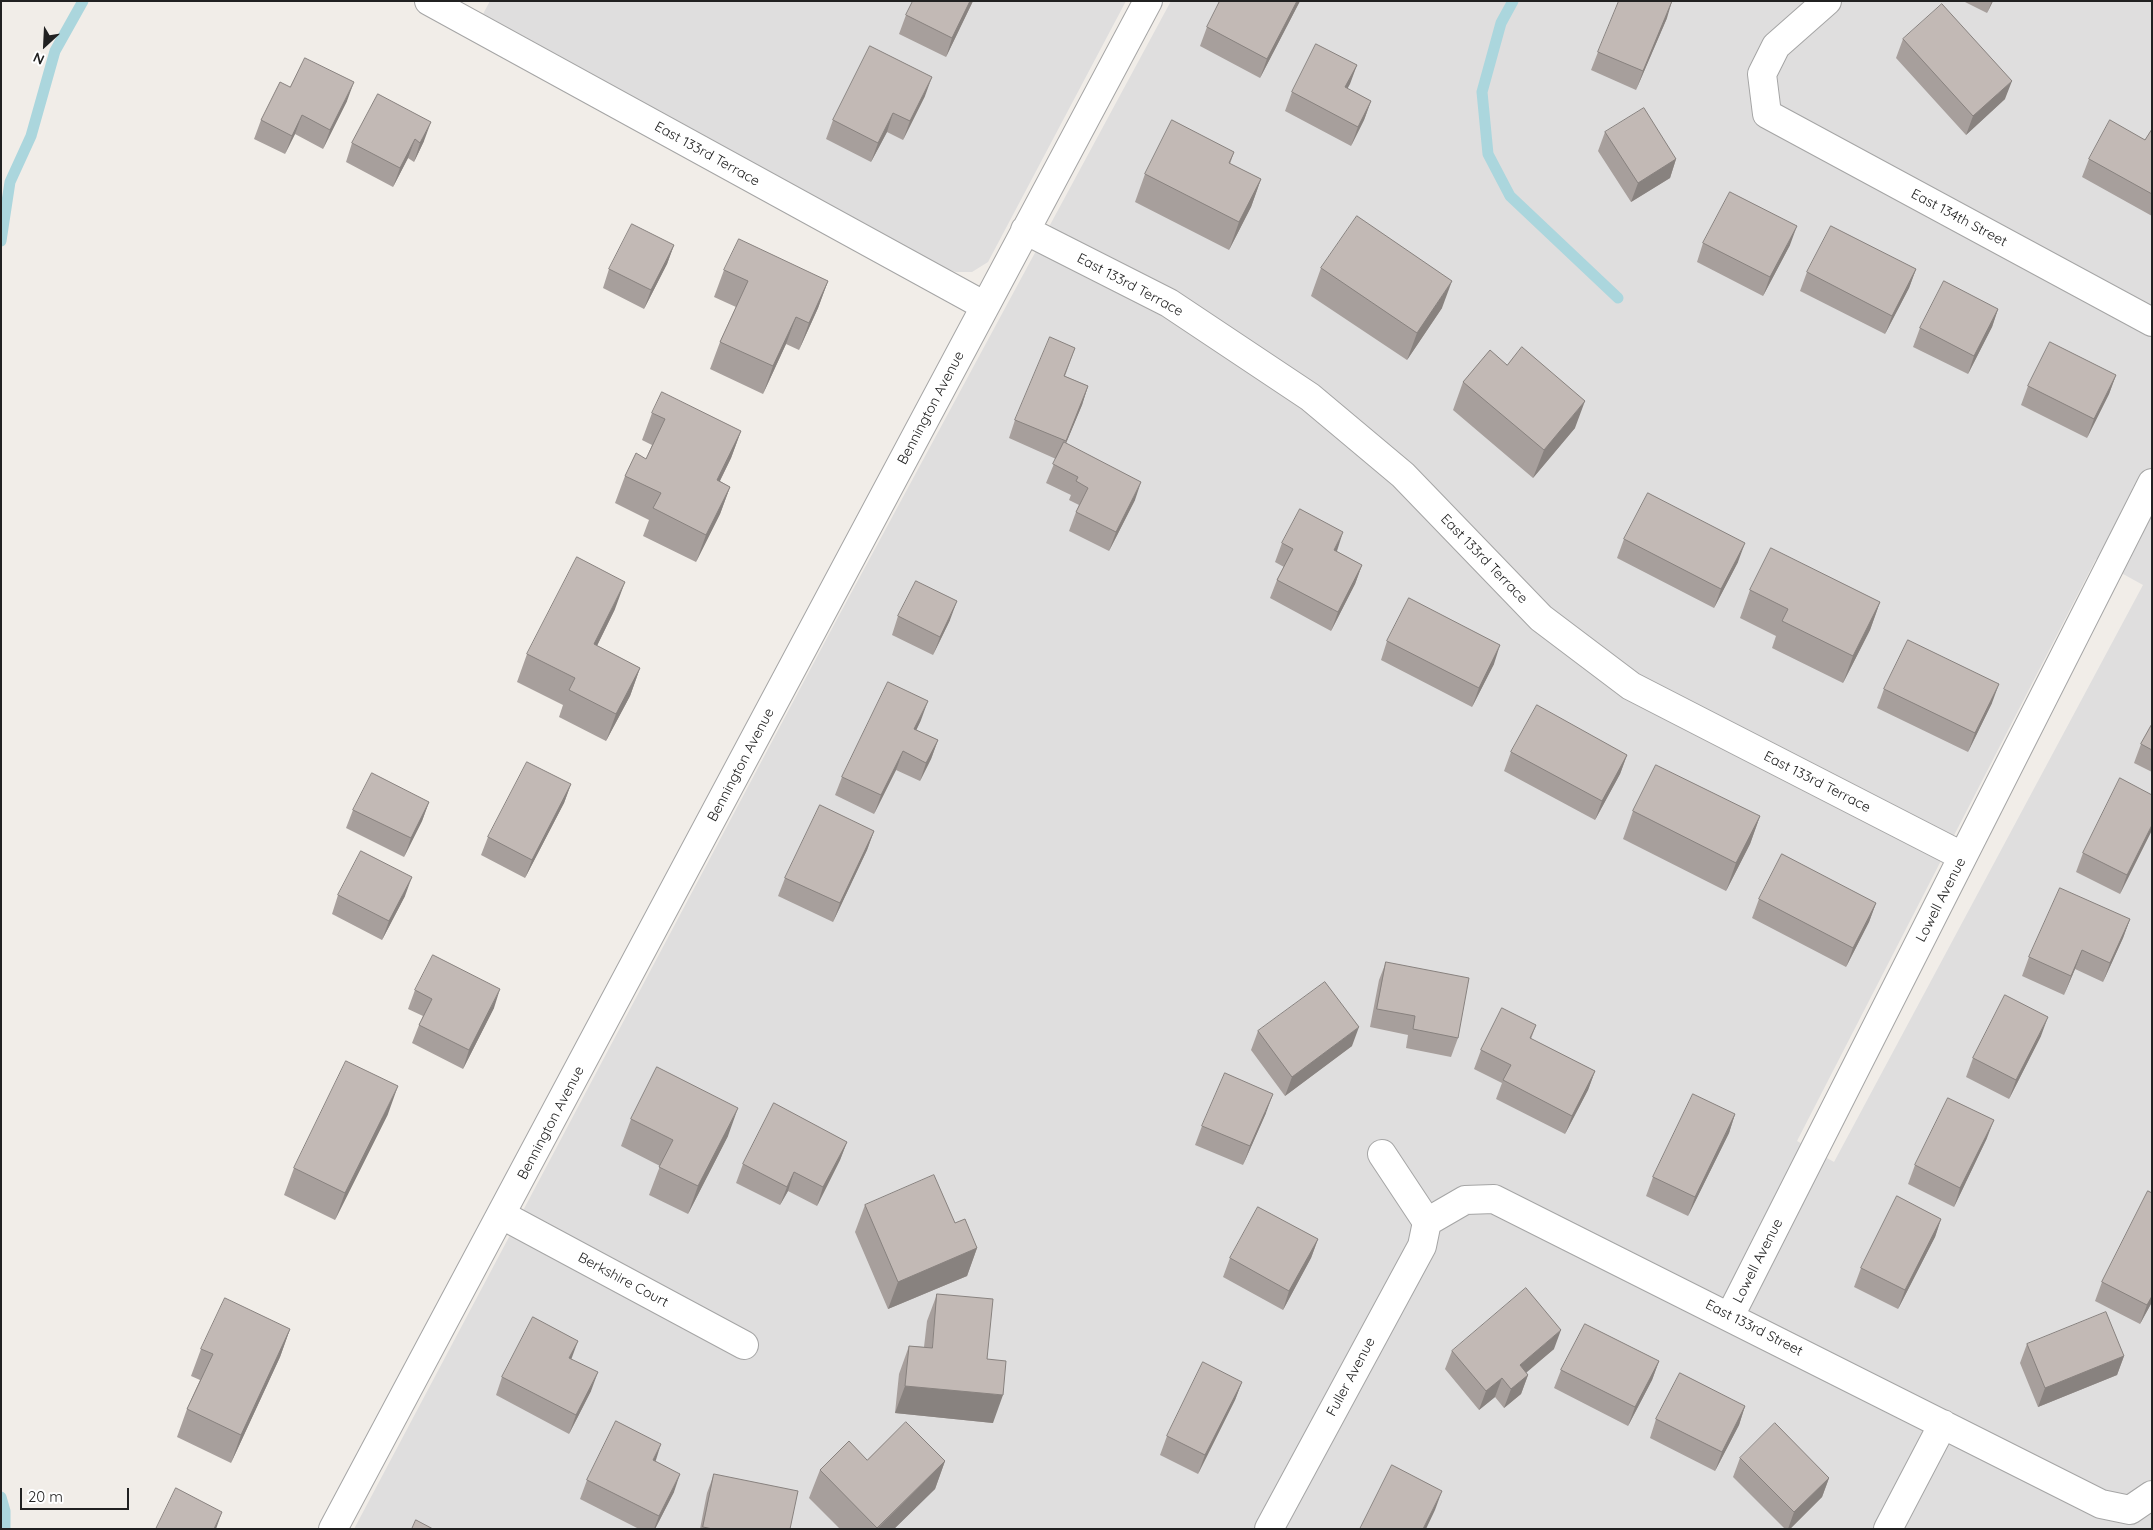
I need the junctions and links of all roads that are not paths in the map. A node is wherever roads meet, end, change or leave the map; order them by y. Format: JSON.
{"nodes":[{"id":1,"x":429,"y":1,"type":"edge"},
{"id":2,"x":1148,"y":1,"type":"edge"},
{"id":3,"x":1826,"y":1,"type":"edge"},
{"id":4,"x":1026,"y":230,"type":"junction"},
{"id":5,"x":985,"y":306,"type":"junction"},
{"id":6,"x":2152,"y":322,"type":"edge"},
{"id":7,"x":2152,"y":483,"type":"edge"},
{"id":8,"x":1962,"y":856,"type":"junction"},
{"id":9,"x":1382,"y":1154,"type":"dead end"},
{"id":10,"x":502,"y":1215,"type":"junction"},
{"id":11,"x":1427,"y":1222,"type":"junction"},
{"id":12,"x":1730,"y":1316,"type":"junction"},
{"id":13,"x":744,"y":1345,"type":"dead end"},
{"id":14,"x":1943,"y":1424,"type":"junction"},
{"id":15,"x":2152,"y":1495,"type":"edge"},
{"id":16,"x":333,"y":1529,"type":"edge"},
{"id":17,"x":1269,"y":1529,"type":"edge"},
{"id":18,"x":1888,"y":1529,"type":"edge"}],
"edges":[{"from":1,"to":5,"type":"street","name":"East 133rd Terrace"},
{"from":2,"to":4,"type":"street","name":"Bennington Avenue"},
{"from":3,"to":6,"type":"street","name":"East 134th Street"},
{"from":4,"to":5,"type":"street","name":"Bennington Avenue"},
{"from":4,"to":8,"type":"street","name":"East 133rd Terrace"},
{"from":5,"to":10,"type":"street","name":"Bennington Avenue"},
{"from":7,"to":8,"type":"street","name":"Lowell Avenue"},
{"from":8,"to":12,"type":"street","name":"Lowell Avenue"},
{"from":9,"to":11,"type":"street"},
{"from":10,"to":13,"type":"street","name":"Berkshire Court"},
{"from":10,"to":16,"type":"street","name":"Bennington Avenue"},
{"from":11,"to":12,"type":"street","name":"East 133rd Street"},
{"from":11,"to":17,"type":"street","name":"Fuller Avenue"},
{"from":12,"to":14,"type":"street","name":"East 133rd Street"},
{"from":14,"to":15,"type":"street","name":"East 133rd Street"},
{"from":14,"to":18,"type":"street"}]}
